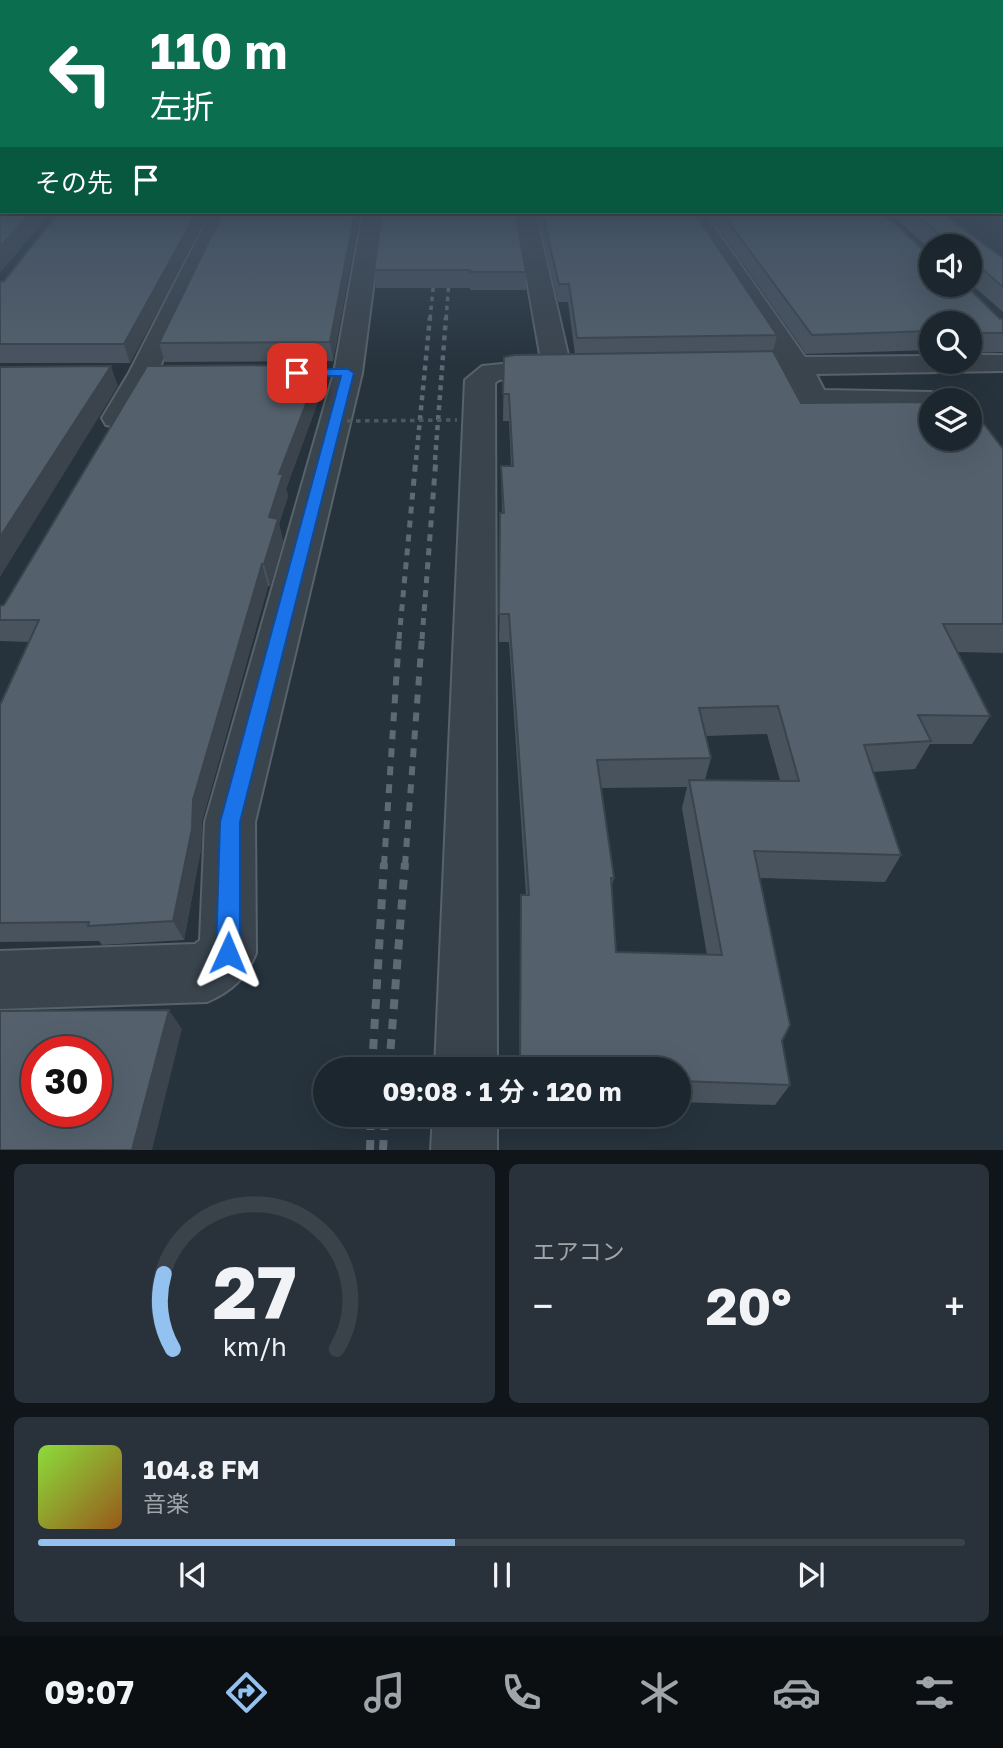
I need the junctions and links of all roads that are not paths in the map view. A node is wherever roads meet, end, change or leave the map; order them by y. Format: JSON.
{"nodes":[{"id":1,"x":198,"y":260,"type":"edge"},
{"id":2,"x":361,"y":260,"type":"edge"},
{"id":3,"x":539,"y":260,"type":"edge"},
{"id":4,"x":726,"y":260,"type":"edge"},
{"id":5,"x":1003,"y":363,"type":"edge"},
{"id":6,"x":797,"y":366,"type":"junction"},
{"id":7,"x":704,"y":367,"type":"edge"},
{"id":8,"x":919,"y":401,"type":"edge"},
{"id":9,"x":102,"y":442,"type":"edge"},
{"id":10,"x":0,"y":980,"type":"edge"},
{"id":11,"x":466,"y":1057,"type":"edge"},
{"id":12,"x":465,"y":1127,"type":"edge"},
{"id":13,"x":464,"y":1150,"type":"edge"}],
"edges":[{"from":1,"to":9,"type":"street"},
{"from":2,"to":10,"type":"street"},
{"from":3,"to":11,"type":"street"},
{"from":4,"to":6,"type":"street"},
{"from":5,"to":6,"type":"street"},
{"from":6,"to":7,"type":"street"},
{"from":6,"to":8,"type":"street"},
{"from":12,"to":13,"type":"street"}]}
